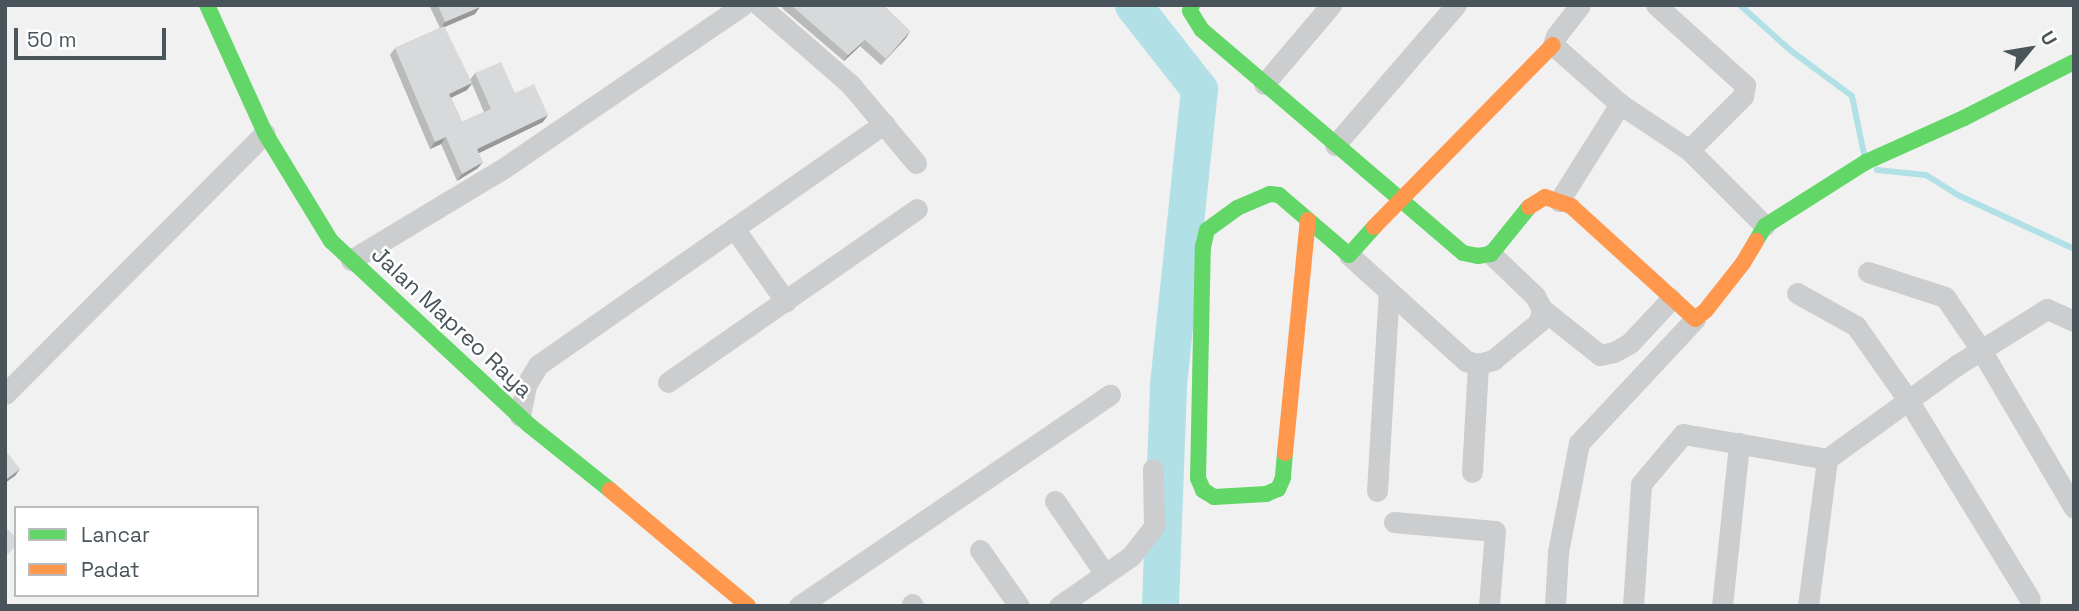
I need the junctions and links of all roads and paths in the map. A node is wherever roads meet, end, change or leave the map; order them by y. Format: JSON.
{"nodes":[{"id":1,"x":207,"y":5,"type":"edge"},
{"id":2,"x":743,"y":5,"type":"edge"},
{"id":3,"x":759,"y":5,"type":"edge"},
{"id":4,"x":1192,"y":5,"type":"edge"},
{"id":5,"x":1331,"y":5,"type":"edge"},
{"id":6,"x":1456,"y":5,"type":"edge"},
{"id":7,"x":1580,"y":5,"type":"edge"},
{"id":8,"x":1656,"y":5,"type":"edge"},
{"id":9,"x":1553,"y":45,"type":"junction"},
{"id":10,"x":2074,"y":62,"type":"edge"},
{"id":11,"x":1264,"y":84,"type":"junction"},
{"id":12,"x":1620,"y":104,"type":"junction"},
{"id":13,"x":884,"y":124,"type":"junction"},
{"id":14,"x":265,"y":132,"type":"junction"},
{"id":15,"x":1335,"y":145,"type":"junction"},
{"id":16,"x":1689,"y":150,"type":"junction"},
{"id":17,"x":916,"y":163,"type":"dead end"},
{"id":18,"x":1398,"y":200,"type":"junction"},
{"id":19,"x":1559,"y":201,"type":"junction"},
{"id":20,"x":917,"y":209,"type":"dead end"},
{"id":21,"x":1308,"y":220,"type":"junction"},
{"id":22,"x":1765,"y":226,"type":"junction"},
{"id":23,"x":734,"y":228,"type":"junction"},
{"id":24,"x":1491,"y":254,"type":"junction"},
{"id":25,"x":1349,"y":256,"type":"junction"},
{"id":26,"x":351,"y":260,"type":"junction"},
{"id":27,"x":1868,"y":272,"type":"dead end"},
{"id":28,"x":1389,"y":291,"type":"junction"},
{"id":29,"x":1797,"y":292,"type":"dead end"},
{"id":30,"x":1671,"y":299,"type":"junction"},
{"id":31,"x":786,"y":302,"type":"junction"},
{"id":32,"x":1542,"y":309,"type":"junction"},
{"id":33,"x":1695,"y":319,"type":"junction"},
{"id":34,"x":2074,"y":321,"type":"edge"},
{"id":35,"x":1981,"y":350,"type":"junction"},
{"id":36,"x":1478,"y":364,"type":"junction"},
{"id":37,"x":668,"y":382,"type":"dead end"},
{"id":38,"x":5,"y":394,"type":"edge"},
{"id":39,"x":1111,"y":396,"type":"dead end"},
{"id":40,"x":1908,"y":400,"type":"junction"},
{"id":41,"x":520,"y":416,"type":"junction"},
{"id":42,"x":1739,"y":443,"type":"junction"},
{"id":43,"x":1827,"y":459,"type":"junction"},
{"id":44,"x":1153,"y":469,"type":"dead end"},
{"id":45,"x":1472,"y":472,"type":"dead end"},
{"id":46,"x":1377,"y":491,"type":"dead end"},
{"id":47,"x":1055,"y":501,"type":"dead end"},
{"id":48,"x":2074,"y":508,"type":"edge"},
{"id":49,"x":1394,"y":522,"type":"dead end"},
{"id":50,"x":980,"y":550,"type":"dead end"},
{"id":51,"x":1105,"y":574,"type":"junction"},
{"id":52,"x":2030,"y":599,"type":"dead end"},
{"id":53,"x":748,"y":606,"type":"edge"},
{"id":54,"x":799,"y":606,"type":"edge"},
{"id":55,"x":1019,"y":606,"type":"edge"},
{"id":56,"x":1059,"y":606,"type":"edge"},
{"id":57,"x":1489,"y":606,"type":"edge"},
{"id":58,"x":1555,"y":606,"type":"edge"},
{"id":59,"x":1633,"y":606,"type":"edge"},
{"id":60,"x":1722,"y":606,"type":"edge"},
{"id":61,"x":1808,"y":606,"type":"edge"}],
"edges":[{"from":1,"to":14,"type":"street","name":"Jalan Mapreo Raya"},
{"from":2,"to":26,"type":"street"},
{"from":3,"to":13,"type":"street"},
{"from":4,"to":11,"type":"street"},
{"from":5,"to":11,"type":"street"},
{"from":6,"to":15,"type":"street"},
{"from":7,"to":9,"type":"street"},
{"from":8,"to":16,"type":"street"},
{"from":9,"to":12,"type":"street"},
{"from":9,"to":18,"type":"street"},
{"from":10,"to":22,"type":"street"},
{"from":11,"to":15,"type":"street"},
{"from":12,"to":16,"type":"street"},
{"from":12,"to":19,"type":"street"},
{"from":13,"to":17,"type":"street"},
{"from":13,"to":23,"type":"street"},
{"from":14,"to":26,"type":"street","name":"Jalan Mapreo Raya"},
{"from":14,"to":38,"type":"street"},
{"from":15,"to":18,"type":"street"},
{"from":16,"to":22,"type":"street"},
{"from":18,"to":24,"type":"street"},
{"from":18,"to":25,"type":"street"},
{"from":19,"to":24,"type":"street"},
{"from":19,"to":30,"type":"street"},
{"from":20,"to":31,"type":"street"},
{"from":21,"to":21,"type":"street"},
{"from":21,"to":25,"type":"street"},
{"from":22,"to":33,"type":"street"},
{"from":23,"to":31,"type":"street"},
{"from":23,"to":41,"type":"street"},
{"from":24,"to":32,"type":"street"},
{"from":25,"to":28,"type":"street"},
{"from":26,"to":41,"type":"street","name":"Jalan Mapreo Raya"},
{"from":27,"to":35,"type":"street"},
{"from":28,"to":36,"type":"street"},
{"from":28,"to":46,"type":"street"},
{"from":29,"to":40,"type":"street"},
{"from":30,"to":32,"type":"street"},
{"from":30,"to":33,"type":"street"},
{"from":31,"to":37,"type":"street"},
{"from":32,"to":36,"type":"street"},
{"from":33,"to":58,"type":"street"},
{"from":34,"to":35,"type":"street"},
{"from":35,"to":40,"type":"street"},
{"from":35,"to":48,"type":"street"},
{"from":36,"to":45,"type":"street"},
{"from":39,"to":54,"type":"street"},
{"from":40,"to":43,"type":"street"},
{"from":40,"to":52,"type":"street"},
{"from":41,"to":53,"type":"street","name":"Jalan Mapreo Raya"},
{"from":42,"to":43,"type":"street"},
{"from":42,"to":59,"type":"street"},
{"from":42,"to":60,"type":"street"},
{"from":43,"to":61,"type":"street"},
{"from":44,"to":51,"type":"street"},
{"from":47,"to":51,"type":"street"},
{"from":49,"to":57,"type":"street"},
{"from":50,"to":55,"type":"street"},
{"from":51,"to":56,"type":"street"}]}
